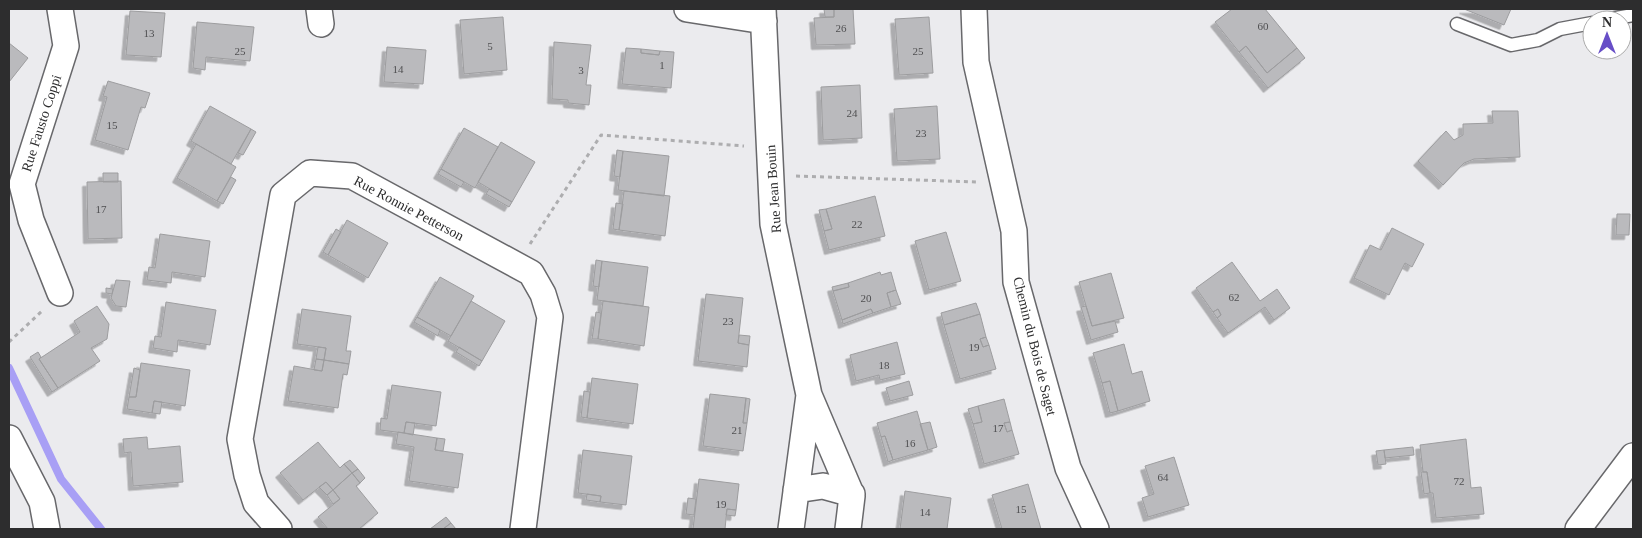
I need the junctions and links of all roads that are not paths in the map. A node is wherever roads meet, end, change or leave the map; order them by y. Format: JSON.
{"nodes":[{"id":1,"x":60,"y":9,"type":"edge"},
{"id":2,"x":687,"y":9,"type":"edge"},
{"id":3,"x":974,"y":9,"type":"edge"},
{"id":4,"x":764,"y":15,"type":"edge"},
{"id":5,"x":1457,"y":24,"type":"dead end"},
{"id":6,"x":1582,"y":24,"type":"edge"},
{"id":7,"x":60,"y":293,"type":"road end"},
{"id":8,"x":809,"y":395,"type":"junction"},
{"id":9,"x":9,"y":438,"type":"edge"},
{"id":10,"x":1633,"y":456,"type":"edge"},
{"id":11,"x":796,"y":490,"type":"junction"},
{"id":12,"x":852,"y":494,"type":"junction"},
{"id":13,"x":47,"y":529,"type":"edge"},
{"id":14,"x":278,"y":529,"type":"edge"},
{"id":15,"x":523,"y":529,"type":"edge"},
{"id":16,"x":791,"y":529,"type":"edge"},
{"id":17,"x":848,"y":529,"type":"edge"},
{"id":18,"x":1096,"y":529,"type":"edge"},
{"id":19,"x":1578,"y":529,"type":"edge"}],
"edges":[{"from":1,"to":7,"type":"street","name":"Rue Fausto Coppi"},
{"from":2,"to":4,"type":"street"},
{"from":3,"to":18,"type":"street","name":"Chemin du Bois de Saget"},
{"from":4,"to":8,"type":"street","name":"Rue Jean Bouin"},
{"from":5,"to":6,"type":"lane"},
{"from":8,"to":11,"type":"street","name":"Rue Jean Bouin"},
{"from":8,"to":12,"type":"street","name":"Rue Jean Bouin"},
{"from":9,"to":13,"type":"street"},
{"from":10,"to":19,"type":"street"},
{"from":11,"to":12,"type":"street"},
{"from":11,"to":16,"type":"street","name":"Rue Jean Bouin"},
{"from":12,"to":17,"type":"street","name":"Rue Jean Bouin"},
{"from":14,"to":15,"type":"street","name":"Rue Ronnie Petterson"}]}
